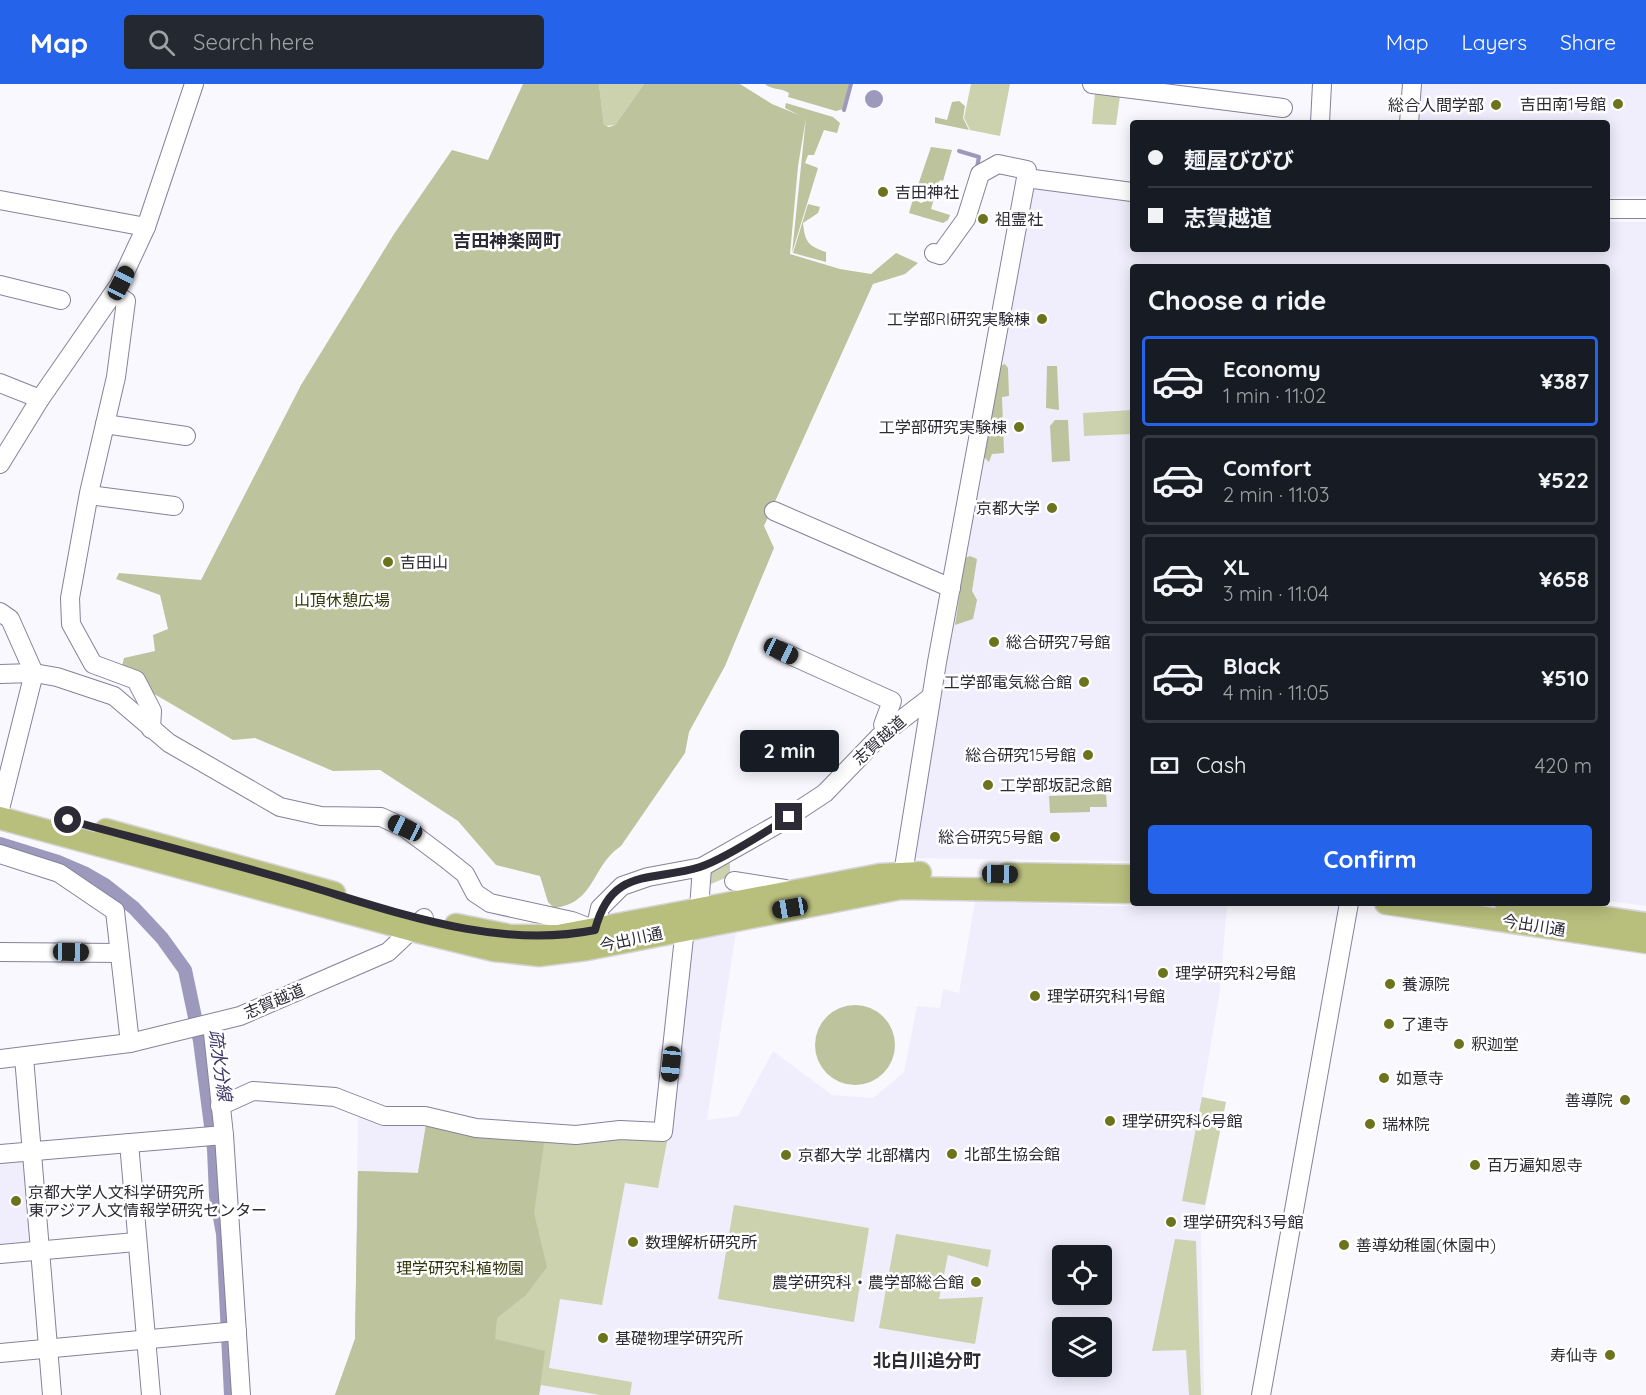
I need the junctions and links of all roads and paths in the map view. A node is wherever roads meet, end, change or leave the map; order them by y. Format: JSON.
{"nodes":[{"id":1,"x":194,"y":84,"type":"edge"},
{"id":2,"x":1092,"y":84,"type":"edge"},
{"id":3,"x":1323,"y":84,"type":"edge"},
{"id":4,"x":1412,"y":84,"type":"edge"},
{"id":5,"x":1156,"y":88,"type":"edge"},
{"id":6,"x":1283,"y":108,"type":"dead end"},
{"id":7,"x":1320,"y":120,"type":"edge"},
{"id":8,"x":1409,"y":120,"type":"edge"},
{"id":9,"x":1027,"y":174,"type":"junction"},
{"id":10,"x":1130,"y":192,"type":"edge"},
{"id":11,"x":0,"y":200,"type":"edge"},
{"id":12,"x":1610,"y":209,"type":"edge"},
{"id":13,"x":1646,"y":209,"type":"edge"},
{"id":14,"x":146,"y":227,"type":"junction"},
{"id":15,"x":934,"y":253,"type":"dead end"},
{"id":16,"x":0,"y":285,"type":"edge"},
{"id":17,"x":114,"y":293,"type":"junction"},
{"id":18,"x":61,"y":300,"type":"dead end"},
{"id":19,"x":0,"y":384,"type":"edge"},
{"id":20,"x":40,"y":399,"type":"junction"},
{"id":21,"x":105,"y":424,"type":"junction"},
{"id":22,"x":186,"y":436,"type":"dead end"},
{"id":23,"x":0,"y":464,"type":"edge"},
{"id":24,"x":89,"y":495,"type":"junction"},
{"id":25,"x":174,"y":506,"type":"dead end"},
{"id":26,"x":774,"y":511,"type":"dead end"},
{"id":27,"x":951,"y":588,"type":"junction"},
{"id":28,"x":0,"y":612,"type":"edge"},
{"id":29,"x":781,"y":651,"type":"dead end"},
{"id":30,"x":34,"y":673,"type":"junction"},
{"id":31,"x":0,"y":674,"type":"edge"},
{"id":32,"x":931,"y":697,"type":"junction"},
{"id":33,"x":151,"y":729,"type":"junction"},
{"id":34,"x":886,"y":732,"type":"junction"},
{"id":35,"x":0,"y":808,"type":"edge"},
{"id":36,"x":737,"y":847,"type":"junction"},
{"id":37,"x":0,"y":854,"type":"edge"},
{"id":38,"x":702,"y":867,"type":"junction"},
{"id":39,"x":1130,"y":876,"type":"edge"},
{"id":40,"x":901,"y":880,"type":"junction"},
{"id":41,"x":1130,"y":891,"type":"edge"},
{"id":42,"x":733,"y":892,"type":"junction"},
{"id":43,"x":1348,"y":906,"type":"edge"},
{"id":44,"x":1406,"y":906,"type":"edge"},
{"id":45,"x":1526,"y":906,"type":"edge"},
{"id":46,"x":699,"y":909,"type":"junction"},
{"id":47,"x":418,"y":924,"type":"junction"},
{"id":48,"x":1646,"y":924,"type":"edge"},
{"id":49,"x":685,"y":928,"type":"junction"},
{"id":50,"x":595,"y":930,"type":"junction"},
{"id":51,"x":1646,"y":942,"type":"edge"},
{"id":52,"x":0,"y":952,"type":"edge"},
{"id":53,"x":119,"y":953,"type":"junction"},
{"id":54,"x":212,"y":1024,"type":"junction"},
{"id":55,"x":130,"y":1043,"type":"junction"},
{"id":56,"x":24,"y":1057,"type":"junction"},
{"id":57,"x":0,"y":1059,"type":"edge"},
{"id":58,"x":220,"y":1106,"type":"junction"},
{"id":59,"x":224,"y":1135,"type":"junction"},
{"id":60,"x":129,"y":1143,"type":"junction"},
{"id":61,"x":32,"y":1151,"type":"junction"},
{"id":62,"x":0,"y":1154,"type":"edge"},
{"id":63,"x":136,"y":1242,"type":"junction"},
{"id":64,"x":40,"y":1250,"type":"junction"},
{"id":65,"x":0,"y":1254,"type":"edge"},
{"id":66,"x":237,"y":1331,"type":"junction"},
{"id":67,"x":146,"y":1339,"type":"junction"},
{"id":68,"x":48,"y":1349,"type":"junction"},
{"id":69,"x":0,"y":1353,"type":"edge"},
{"id":70,"x":52,"y":1395,"type":"edge"},
{"id":71,"x":151,"y":1395,"type":"edge"},
{"id":72,"x":241,"y":1395,"type":"edge"},
{"id":73,"x":1261,"y":1395,"type":"edge"}],
"edges":[{"from":1,"to":14,"type":"street"},
{"from":2,"to":5,"type":"street"},
{"from":3,"to":7,"type":"street"},
{"from":4,"to":8,"type":"street"},
{"from":5,"to":6,"type":"street"},
{"from":9,"to":10,"type":"street"},
{"from":9,"to":15,"type":"street"},
{"from":9,"to":27,"type":"street"},
{"from":11,"to":14,"type":"street"},
{"from":12,"to":13,"type":"street"},
{"from":14,"to":17,"type":"street"},
{"from":16,"to":18,"type":"street"},
{"from":17,"to":20,"type":"street"},
{"from":17,"to":21,"type":"street"},
{"from":19,"to":20,"type":"street"},
{"from":20,"to":23,"type":"street"},
{"from":21,"to":22,"type":"street"},
{"from":21,"to":24,"type":"street"},
{"from":24,"to":25,"type":"street"},
{"from":24,"to":33,"type":"street"},
{"from":26,"to":27,"type":"street"},
{"from":27,"to":32,"type":"street"},
{"from":28,"to":30,"type":"street"},
{"from":29,"to":34,"type":"street"},
{"from":30,"to":31,"type":"street"},
{"from":30,"to":33,"type":"street"},
{"from":30,"to":35,"type":"street"},
{"from":32,"to":34,"type":"street","name":"志賀越道"},
{"from":32,"to":40,"type":"street"},
{"from":33,"to":50,"type":"street"},
{"from":34,"to":36,"type":"street","name":"志賀越道"},
{"from":35,"to":47,"type":"main road","name":"今出川通"},
{"from":36,"to":38,"type":"street","name":"志賀越道"},
{"from":36,"to":42,"type":"street"},
{"from":37,"to":53,"type":"street"},
{"from":38,"to":46,"type":"street"},
{"from":38,"to":50,"type":"street","name":"志賀越道"},
{"from":39,"to":40,"type":"main road","name":"今出川通"},
{"from":40,"to":41,"type":"main road","name":"今出川通"},
{"from":40,"to":42,"type":"main road","name":"今出川通"},
{"from":40,"to":49,"type":"main road","name":"今出川通"},
{"from":42,"to":46,"type":"main road","name":"今出川通"},
{"from":43,"to":73,"type":"street"},
{"from":44,"to":51,"type":"main road","name":"今出川通"},
{"from":45,"to":48,"type":"main road","name":"今出川通"},
{"from":46,"to":50,"type":"main road","name":"今出川通"},
{"from":47,"to":49,"type":"main road","name":"今出川通"},
{"from":47,"to":50,"type":"main road","name":"今出川通"},
{"from":47,"to":54,"type":"street","name":"志賀越道"},
{"from":49,"to":58,"type":"street"},
{"from":52,"to":53,"type":"street"},
{"from":53,"to":55,"type":"street"},
{"from":54,"to":55,"type":"street","name":"志賀越道"},
{"from":54,"to":58,"type":"street"},
{"from":55,"to":56,"type":"street","name":"志賀越道"},
{"from":56,"to":57,"type":"street","name":"志賀越道"},
{"from":56,"to":61,"type":"street"},
{"from":58,"to":59,"type":"street"},
{"from":59,"to":60,"type":"street"},
{"from":59,"to":66,"type":"street"},
{"from":60,"to":61,"type":"street"},
{"from":60,"to":63,"type":"street"},
{"from":61,"to":62,"type":"street"},
{"from":61,"to":64,"type":"street"},
{"from":63,"to":64,"type":"street"},
{"from":63,"to":67,"type":"street"},
{"from":64,"to":65,"type":"street"},
{"from":64,"to":68,"type":"street"},
{"from":66,"to":67,"type":"street"},
{"from":66,"to":72,"type":"street"},
{"from":67,"to":68,"type":"street"},
{"from":67,"to":71,"type":"street"},
{"from":68,"to":69,"type":"street"},
{"from":68,"to":70,"type":"street"}]}
